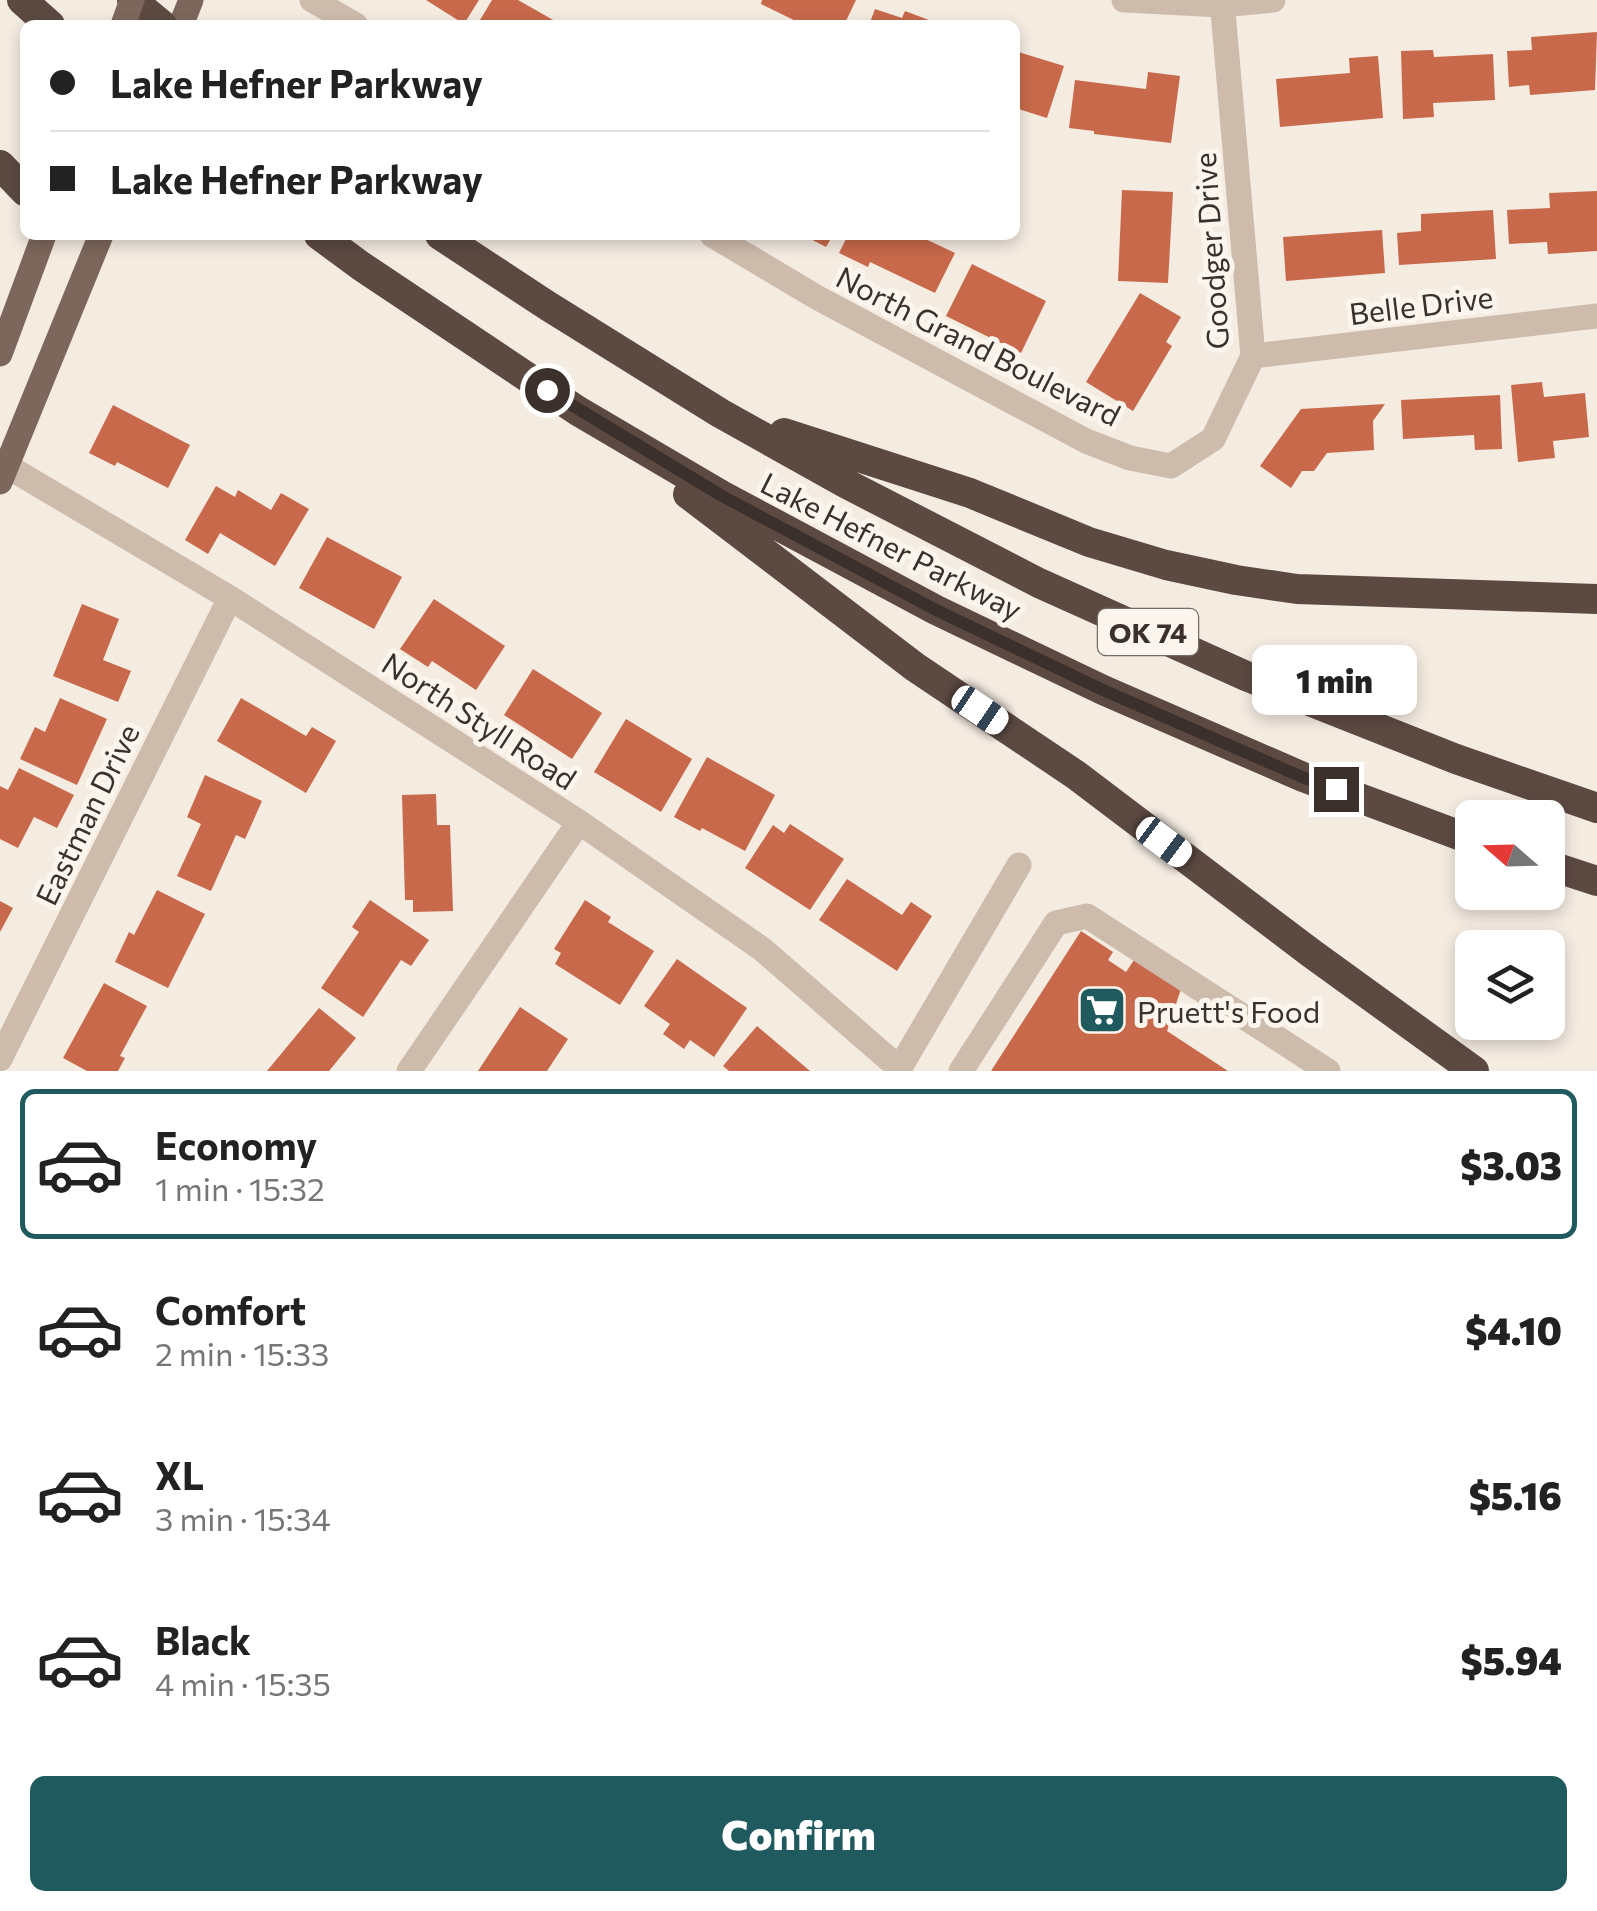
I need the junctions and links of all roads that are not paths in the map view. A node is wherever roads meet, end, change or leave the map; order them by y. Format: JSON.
{"nodes":[{"id":1,"x":22,"y":0,"type":"edge"},
{"id":2,"x":132,"y":0,"type":"edge"},
{"id":3,"x":312,"y":0,"type":"edge"},
{"id":4,"x":1124,"y":0,"type":"edge"},
{"id":5,"x":1273,"y":0,"type":"edge"},
{"id":6,"x":1222,"y":3,"type":"edge"},
{"id":7,"x":44,"y":20,"type":"edge"},
{"id":8,"x":156,"y":20,"type":"edge"},
{"id":9,"x":347,"y":20,"type":"edge"},
{"id":10,"x":0,"y":164,"type":"edge"},
{"id":11,"x":20,"y":186,"type":"edge"},
{"id":12,"x":42,"y":240,"type":"edge"},
{"id":13,"x":99,"y":240,"type":"edge"},
{"id":14,"x":327,"y":240,"type":"edge"},
{"id":15,"x":448,"y":240,"type":"edge"},
{"id":16,"x":720,"y":240,"type":"edge"},
{"id":17,"x":1597,"y":316,"type":"edge"},
{"id":18,"x":0,"y":354,"type":"edge"},
{"id":19,"x":1253,"y":356,"type":"junction"},
{"id":20,"x":578,"y":410,"type":"junction"},
{"id":21,"x":720,"y":412,"type":"junction"},
{"id":22,"x":1171,"y":466,"type":"joint"},
{"id":23,"x":2,"y":469,"type":"edge"},
{"id":24,"x":230,"y":598,"type":"junction"},
{"id":25,"x":1597,"y":599,"type":"edge"},
{"id":26,"x":1597,"y":808,"type":"edge"},
{"id":27,"x":580,"y":822,"type":"junction"},
{"id":28,"x":1455,"y":834,"type":"edge"},
{"id":29,"x":1019,"y":866,"type":"dead end"},
{"id":30,"x":1565,"y":871,"type":"edge"},
{"id":31,"x":1597,"y":881,"type":"edge"},
{"id":32,"x":0,"y":1059,"type":"edge"},
{"id":33,"x":899,"y":1070,"type":"edge"},
{"id":34,"x":409,"y":1071,"type":"edge"},
{"id":35,"x":961,"y":1071,"type":"edge"},
{"id":36,"x":1328,"y":1071,"type":"edge"},
{"id":37,"x":1474,"y":1071,"type":"edge"}],
"edges":[{"from":1,"to":7,"type":"highway"},
{"from":2,"to":8,"type":"highway"},
{"from":3,"to":9,"type":"street"},
{"from":4,"to":6,"type":"street"},
{"from":5,"to":6,"type":"street"},
{"from":6,"to":19,"type":"street","name":"Goodger Drive"},
{"from":10,"to":11,"type":"highway"},
{"from":12,"to":18,"type":"main road"},
{"from":13,"to":23,"type":"main road"},
{"from":14,"to":20,"type":"highway","name":"Lake Hefner Parkway","number":"OK 74"},
{"from":15,"to":21,"type":"highway","name":"Lake Hefner Parkway","number":"OK 74"},
{"from":16,"to":22,"type":"street","name":"North Grand Boulevard"},
{"from":17,"to":19,"type":"street","name":"Belle Drive"},
{"from":19,"to":22,"type":"street","name":"Goodger Drive"},
{"from":20,"to":28,"type":"highway","name":"Lake Hefner Parkway","number":"OK 74"},
{"from":20,"to":37,"type":"highway"},
{"from":21,"to":25,"type":"highway"},
{"from":21,"to":26,"type":"highway","name":"Lake Hefner Parkway","number":"OK 74"},
{"from":23,"to":24,"type":"street","name":"North Styll Road"},
{"from":24,"to":27,"type":"street","name":"North Styll Road"},
{"from":24,"to":32,"type":"street","name":"Eastman Drive"},
{"from":27,"to":33,"type":"street","name":"North Styll Road"},
{"from":27,"to":34,"type":"street"},
{"from":29,"to":33,"type":"street"},
{"from":30,"to":31,"type":"highway"},
{"from":35,"to":36,"type":"street"}]}
